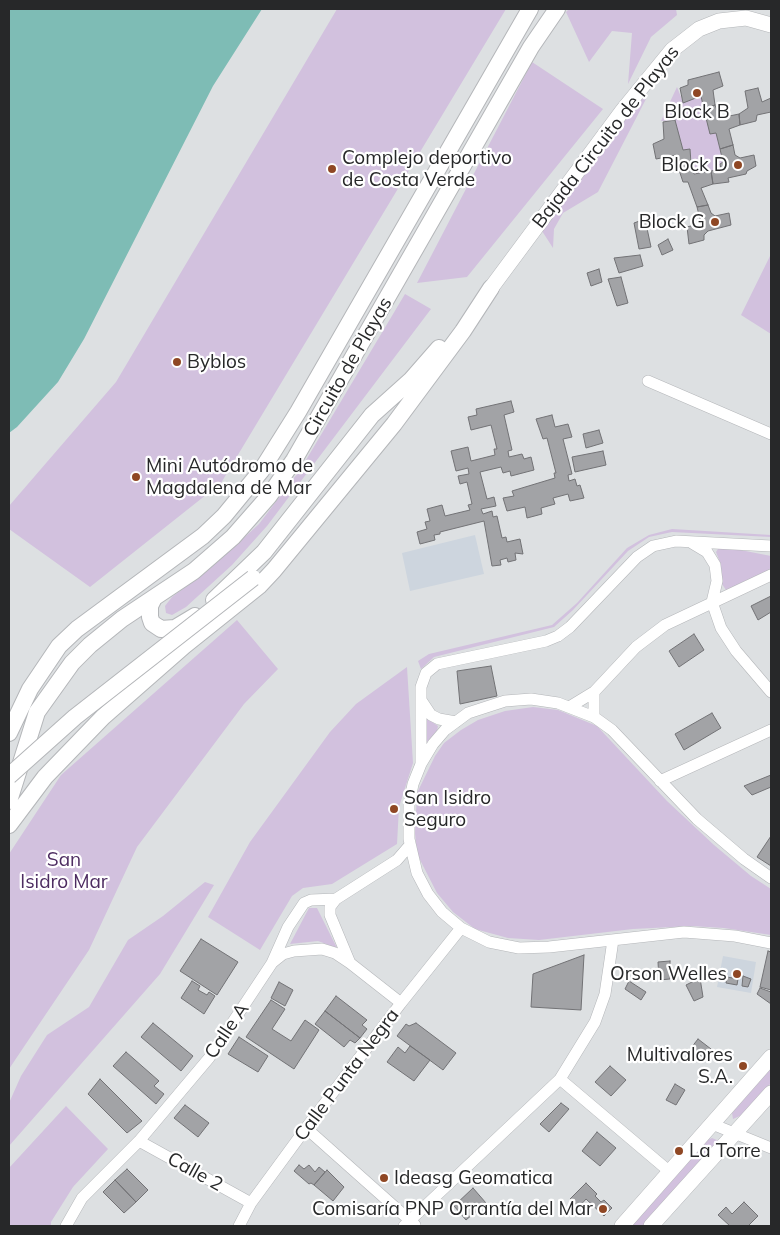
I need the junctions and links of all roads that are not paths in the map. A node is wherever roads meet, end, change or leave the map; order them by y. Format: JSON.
{"nodes":[{"id":1,"x":530,"y":9,"type":"edge"},
{"id":2,"x":556,"y":9,"type":"edge"},
{"id":3,"x":771,"y":25,"type":"edge"},
{"id":4,"x":491,"y":288,"type":"junction"},
{"id":5,"x":411,"y":380,"type":"junction"},
{"id":6,"x":648,"y":381,"type":"dead end"},
{"id":7,"x":771,"y":434,"type":"edge"},
{"id":8,"x":688,"y":542,"type":"junction"},
{"id":9,"x":771,"y":546,"type":"edge"},
{"id":10,"x":771,"y":576,"type":"edge"},
{"id":11,"x":154,"y":598,"type":"junction"},
{"id":12,"x":712,"y":602,"type":"junction"},
{"id":13,"x":594,"y":692,"type":"junction"},
{"id":14,"x":771,"y":692,"type":"edge"},
{"id":15,"x":421,"y":698,"type":"junction"},
{"id":16,"x":571,"y":706,"type":"junction"},
{"id":17,"x":594,"y":717,"type":"junction"},
{"id":18,"x":456,"y":722,"type":"junction"},
{"id":19,"x":771,"y":730,"type":"edge"},
{"id":20,"x":9,"y":733,"type":"edge"},
{"id":21,"x":421,"y":764,"type":"junction"},
{"id":22,"x":9,"y":776,"type":"edge"},
{"id":23,"x":660,"y":781,"type":"junction"},
{"id":24,"x":9,"y":801,"type":"edge"},
{"id":25,"x":9,"y":825,"type":"edge"},
{"id":26,"x":410,"y":845,"type":"junction"},
{"id":27,"x":412,"y":857,"type":"junction"},
{"id":28,"x":397,"y":860,"type":"junction"},
{"id":29,"x":771,"y":878,"type":"edge"},
{"id":30,"x":336,"y":899,"type":"junction"},
{"id":31,"x":462,"y":928,"type":"junction"},
{"id":32,"x":613,"y":940,"type":"junction"},
{"id":33,"x":771,"y":943,"type":"edge"},
{"id":34,"x":272,"y":963,"type":"junction"},
{"id":35,"x":350,"y":963,"type":"junction"},
{"id":36,"x":400,"y":1003,"type":"junction"},
{"id":37,"x":771,"y":1057,"type":"edge"},
{"id":38,"x":560,"y":1078,"type":"junction"},
{"id":39,"x":771,"y":1093,"type":"edge"},
{"id":40,"x":712,"y":1124,"type":"junction"},
{"id":41,"x":306,"y":1128,"type":"junction"},
{"id":42,"x":734,"y":1134,"type":"junction"},
{"id":43,"x":139,"y":1141,"type":"junction"},
{"id":44,"x":771,"y":1148,"type":"edge"},
{"id":45,"x":670,"y":1172,"type":"junction"},
{"id":46,"x":251,"y":1203,"type":"junction"},
{"id":47,"x":410,"y":1225,"type":"edge"},
{"id":48,"x":66,"y":1226,"type":"edge"},
{"id":49,"x":239,"y":1226,"type":"edge"},
{"id":50,"x":622,"y":1226,"type":"edge"},
{"id":51,"x":651,"y":1226,"type":"edge"}],
"edges":[{"from":1,"to":20,"type":"highway","name":"Circuito de Playas"},
{"from":2,"to":11,"type":"highway","name":"Circuito de Playas"},
{"from":3,"to":4,"type":"main road","name":"Bajada Circuito de Playas"},
{"from":4,"to":5,"type":"highway"},
{"from":4,"to":25,"type":"highway"},
{"from":5,"to":11,"type":"highway"},
{"from":5,"to":22,"type":"highway","bridge":true},
{"from":6,"to":7,"type":"street"},
{"from":8,"to":9,"type":"street"},
{"from":8,"to":12,"type":"street"},
{"from":8,"to":15,"type":"street"},
{"from":10,"to":12,"type":"street"},
{"from":11,"to":24,"type":"highway","name":"Circuito de Playas"},
{"from":12,"to":13,"type":"street"},
{"from":12,"to":14,"type":"street"},
{"from":13,"to":16,"type":"street"},
{"from":13,"to":17,"type":"street"},
{"from":15,"to":18,"type":"street"},
{"from":15,"to":21,"type":"street"},
{"from":16,"to":17,"type":"street"},
{"from":16,"to":18,"type":"street"},
{"from":17,"to":23,"type":"street"},
{"from":18,"to":21,"type":"street"},
{"from":19,"to":23,"type":"street"},
{"from":21,"to":26,"type":"street"},
{"from":23,"to":29,"type":"street"},
{"from":26,"to":27,"type":"street"},
{"from":26,"to":28,"type":"street"},
{"from":27,"to":28,"type":"street"},
{"from":27,"to":31,"type":"street"},
{"from":28,"to":30,"type":"street"},
{"from":30,"to":34,"type":"street","name":"Calle A"},
{"from":30,"to":35,"type":"street"},
{"from":31,"to":32,"type":"street"},
{"from":31,"to":36,"type":"street","name":"Calle Punta Negra"},
{"from":32,"to":33,"type":"street"},
{"from":32,"to":38,"type":"street"},
{"from":34,"to":35,"type":"street"},
{"from":34,"to":43,"type":"street","name":"Calle A"},
{"from":35,"to":36,"type":"street"},
{"from":36,"to":41,"type":"street","name":"Calle Punta Negra"},
{"from":37,"to":40,"type":"main road"},
{"from":38,"to":45,"type":"street"},
{"from":38,"to":47,"type":"street"},
{"from":39,"to":42,"type":"main road"},
{"from":40,"to":42,"type":"street"},
{"from":40,"to":45,"type":"main road"},
{"from":41,"to":46,"type":"street","name":"Calle Punta Negra"},
{"from":41,"to":47,"type":"street"},
{"from":42,"to":44,"type":"street"},
{"from":42,"to":51,"type":"main road"},
{"from":43,"to":46,"type":"street","name":"Calle 2"},
{"from":43,"to":48,"type":"street","name":"Calle A"},
{"from":45,"to":50,"type":"main road"},
{"from":46,"to":49,"type":"street","name":"Calle Punta Negra"}]}
